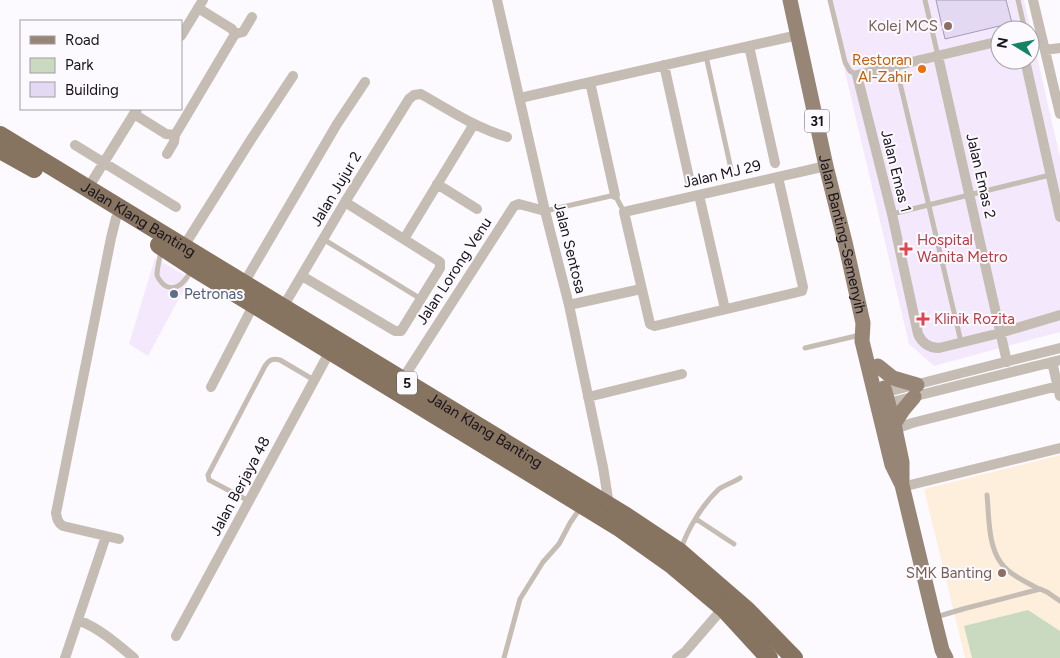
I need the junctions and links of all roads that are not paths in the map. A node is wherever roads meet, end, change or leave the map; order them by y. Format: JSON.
{"nodes":[{"id":1,"x":497,"y":0,"type":"edge"},
{"id":2,"x":790,"y":0,"type":"edge"},
{"id":3,"x":830,"y":0,"type":"edge"},
{"id":4,"x":925,"y":0,"type":"edge"},
{"id":5,"x":1018,"y":0,"type":"edge"},
{"id":6,"x":1033,"y":0,"type":"edge"},
{"id":7,"x":201,"y":4,"type":"edge"},
{"id":8,"x":252,"y":18,"type":"dead end"},
{"id":9,"x":1023,"y":20,"type":"edge"},
{"id":10,"x":1041,"y":31,"type":"joint"},
{"id":11,"x":182,"y":34,"type":"edge"},
{"id":12,"x":235,"y":34,"type":"junction"},
{"id":13,"x":798,"y":34,"type":"junction"},
{"id":14,"x":990,"y":43,"type":"edge"},
{"id":15,"x":749,"y":46,"type":"junction"},
{"id":16,"x":1060,"y":48,"type":"edge"},
{"id":17,"x":1045,"y":50,"type":"junction"},
{"id":18,"x":706,"y":56,"type":"junction"},
{"id":19,"x":938,"y":56,"type":"junction"},
{"id":20,"x":664,"y":65,"type":"junction"},
{"id":21,"x":896,"y":66,"type":"junction"},
{"id":22,"x":1027,"y":70,"type":"edge"},
{"id":23,"x":857,"y":75,"type":"junction"},
{"id":24,"x":293,"y":76,"type":"dead end"},
{"id":25,"x":365,"y":82,"type":"dead end"},
{"id":26,"x":590,"y":82,"type":"junction"},
{"id":27,"x":520,"y":98,"type":"junction"},
{"id":28,"x":135,"y":111,"type":"edge"},
{"id":29,"x":1060,"y":114,"type":"edge"},
{"id":30,"x":474,"y":124,"type":"junction"},
{"id":31,"x":0,"y":135,"type":"edge"},
{"id":32,"x":174,"y":135,"type":"junction"},
{"id":33,"x":507,"y":137,"type":"dead end"},
{"id":34,"x":75,"y":145,"type":"dead end"},
{"id":35,"x":0,"y":150,"type":"edge"},
{"id":36,"x":167,"y":154,"type":"dead end"},
{"id":37,"x":775,"y":162,"type":"dead end"},
{"id":38,"x":104,"y":163,"type":"junction"},
{"id":39,"x":826,"y":166,"type":"junction"},
{"id":40,"x":731,"y":169,"type":"dead end"},
{"id":41,"x":1050,"y":175,"type":"junction"},
{"id":42,"x":778,"y":177,"type":"junction"},
{"id":43,"x":690,"y":182,"type":"dead end"},
{"id":44,"x":437,"y":184,"type":"junction"},
{"id":45,"x":88,"y":188,"type":"junction"},
{"id":46,"x":615,"y":195,"type":"junction"},
{"id":47,"x":699,"y":195,"type":"junction"},
{"id":48,"x":969,"y":195,"type":"junction"},
{"id":49,"x":345,"y":202,"type":"junction"},
{"id":50,"x":929,"y":205,"type":"junction"},
{"id":51,"x":176,"y":207,"type":"dead end"},
{"id":52,"x":477,"y":209,"type":"dead end"},
{"id":53,"x":545,"y":211,"type":"junction"},
{"id":54,"x":624,"y":212,"type":"junction"},
{"id":55,"x":892,"y":214,"type":"junction"},
{"id":56,"x":1060,"y":217,"type":"edge"},
{"id":57,"x":116,"y":218,"type":"junction"},
{"id":58,"x":404,"y":239,"type":"junction"},
{"id":59,"x":323,"y":240,"type":"junction"},
{"id":60,"x":184,"y":246,"type":"junction"},
{"id":61,"x":162,"y":247,"type":"junction"},
{"id":62,"x":194,"y":268,"type":"junction"},
{"id":63,"x":302,"y":276,"type":"junction"},
{"id":64,"x":244,"y":283,"type":"junction"},
{"id":65,"x":641,"y":289,"type":"junction"},
{"id":66,"x":421,"y":299,"type":"junction"},
{"id":67,"x":569,"y":305,"type":"junction"},
{"id":68,"x":283,"y":307,"type":"junction"},
{"id":69,"x":725,"y":309,"type":"junction"},
{"id":70,"x":250,"y":311,"type":"junction"},
{"id":71,"x":1060,"y":315,"type":"edge"},
{"id":72,"x":863,"y":329,"type":"junction"},
{"id":73,"x":1000,"y":333,"type":"junction"},
{"id":74,"x":961,"y":342,"type":"junction"},
{"id":75,"x":805,"y":348,"type":"dead end"},
{"id":76,"x":1060,"y":348,"type":"edge"},
{"id":77,"x":330,"y":351,"type":"junction"},
{"id":78,"x":1056,"y":361,"type":"edge"},
{"id":79,"x":1007,"y":362,"type":"junction"},
{"id":80,"x":878,"y":366,"type":"junction"},
{"id":81,"x":682,"y":374,"type":"dead end"},
{"id":82,"x":314,"y":380,"type":"junction"},
{"id":83,"x":402,"y":380,"type":"junction"},
{"id":84,"x":211,"y":386,"type":"dead end"},
{"id":85,"x":915,"y":391,"type":"junction"},
{"id":86,"x":1059,"y":391,"type":"edge"},
{"id":87,"x":588,"y":397,"type":"junction"},
{"id":88,"x":882,"y":399,"type":"junction"},
{"id":89,"x":894,"y":427,"type":"junction"},
{"id":90,"x":1060,"y":448,"type":"edge"},
{"id":91,"x":740,"y":478,"type":"dead end"},
{"id":92,"x":902,"y":486,"type":"junction"},
{"id":93,"x":987,"y":495,"type":"dead end"},
{"id":94,"x":249,"y":501,"type":"junction"},
{"id":95,"x":609,"y":505,"type":"junction"},
{"id":96,"x":582,"y":506,"type":"junction"},
{"id":97,"x":696,"y":519,"type":"junction"},
{"id":98,"x":106,"y":536,"type":"junction"},
{"id":99,"x":119,"y":539,"type":"dead end"},
{"id":100,"x":734,"y":544,"type":"dead end"},
{"id":101,"x":680,"y":552,"type":"junction"},
{"id":102,"x":1040,"y":589,"type":"junction"},
{"id":103,"x":1060,"y":601,"type":"edge"},
{"id":104,"x":722,"y":608,"type":"junction"},
{"id":105,"x":934,"y":618,"type":"junction"},
{"id":106,"x":78,"y":620,"type":"junction"},
{"id":107,"x":176,"y":636,"type":"dead end"},
{"id":108,"x":944,"y":655,"type":"edge"},
{"id":109,"x":65,"y":658,"type":"edge"},
{"id":110,"x":134,"y":658,"type":"edge"},
{"id":111,"x":504,"y":658,"type":"edge"},
{"id":112,"x":677,"y":658,"type":"edge"},
{"id":113,"x":769,"y":658,"type":"edge"},
{"id":114,"x":794,"y":658,"type":"edge"}],
"edges":[{"from":1,"to":27,"type":"street","name":"Jalan Sentosa"},
{"from":2,"to":13,"type":"main road","name":"Jalan Banting-Semenyih","number":"31"},
{"from":3,"to":23,"type":"lane"},
{"from":4,"to":19,"type":"lane"},
{"from":5,"to":9,"type":"lane"},
{"from":6,"to":10,"type":"street"},
{"from":7,"to":11,"type":"street"},
{"from":7,"to":12,"type":"street"},
{"from":8,"to":12,"type":"street"},
{"from":10,"to":17,"type":"street"},
{"from":12,"to":32,"type":"street"},
{"from":13,"to":15,"type":"street"},
{"from":13,"to":39,"type":"main road","name":"Jalan Banting-Semenyih","number":"31"},
{"from":14,"to":19,"type":"street"},
{"from":15,"to":18,"type":"street"},
{"from":15,"to":37,"type":"street"},
{"from":16,"to":17,"type":"street"},
{"from":17,"to":29,"type":"street"},
{"from":18,"to":20,"type":"street"},
{"from":18,"to":40,"type":"lane"},
{"from":19,"to":21,"type":"street"},
{"from":19,"to":48,"type":"street","name":"Jalan Emas 2"},
{"from":20,"to":26,"type":"street"},
{"from":20,"to":43,"type":"street"},
{"from":21,"to":23,"type":"street"},
{"from":21,"to":50,"type":"lane"},
{"from":22,"to":41,"type":"street"},
{"from":23,"to":55,"type":"street","name":"Jalan Emas 1"},
{"from":24,"to":60,"type":"street"},
{"from":25,"to":64,"type":"street"},
{"from":26,"to":27,"type":"street"},
{"from":26,"to":46,"type":"street"},
{"from":27,"to":53,"type":"street","name":"Jalan Sentosa"},
{"from":28,"to":32,"type":"street"},
{"from":28,"to":38,"type":"street"},
{"from":30,"to":33,"type":"street"},
{"from":30,"to":44,"type":"street"},
{"from":30,"to":49,"type":"street","name":"Jalan Jujur 2"},
{"from":31,"to":45,"type":"highway","name":"Jalan Klang Banting","number":"5"},
{"from":32,"to":36,"type":"street"},
{"from":34,"to":38,"type":"street"},
{"from":35,"to":57,"type":"highway","name":"Jalan Klang Banting","number":"5"},
{"from":38,"to":45,"type":"street"},
{"from":38,"to":51,"type":"street"},
{"from":39,"to":42,"type":"street","name":"Jalan MJ 29"},
{"from":39,"to":72,"type":"main road","name":"Jalan Banting-Semenyih","number":"31"},
{"from":41,"to":48,"type":"lane"},
{"from":41,"to":56,"type":"street"},
{"from":42,"to":47,"type":"street","name":"Jalan MJ 29"},
{"from":42,"to":69,"type":"street"},
{"from":44,"to":52,"type":"street"},
{"from":44,"to":58,"type":"street"},
{"from":45,"to":60,"type":"highway","name":"Jalan Klang Banting","number":"5"},
{"from":46,"to":53,"type":"lane"},
{"from":46,"to":54,"type":"lane"},
{"from":47,"to":54,"type":"street","name":"Jalan MJ 29"},
{"from":47,"to":69,"type":"street"},
{"from":48,"to":50,"type":"lane"},
{"from":48,"to":73,"type":"street","name":"Jalan Emas 2"},
{"from":49,"to":58,"type":"street"},
{"from":49,"to":59,"type":"street","name":"Jalan Jujur 2"},
{"from":50,"to":55,"type":"lane"},
{"from":50,"to":74,"type":"lane"},
{"from":53,"to":67,"type":"street","name":"Jalan Sentosa"},
{"from":53,"to":83,"type":"street","name":"Jalan Lorong Venu"},
{"from":54,"to":65,"type":"street"},
{"from":55,"to":74,"type":"street","name":"Jalan Emas 1"},
{"from":57,"to":61,"type":"highway","name":"Jalan Klang Banting","number":"5"},
{"from":57,"to":98,"type":"street"},
{"from":58,"to":66,"type":"street"},
{"from":59,"to":63,"type":"street","name":"Jalan Jujur 2"},
{"from":59,"to":66,"type":"lane"},
{"from":60,"to":64,"type":"highway","name":"Jalan Klang Banting","number":"5"},
{"from":61,"to":62,"type":"highway","name":"Jalan Klang Banting","number":"5"},
{"from":61,"to":62,"type":"lane"},
{"from":62,"to":70,"type":"highway","name":"Jalan Klang Banting","number":"5"},
{"from":63,"to":66,"type":"street"},
{"from":63,"to":68,"type":"street","name":"Jalan Jujur 2"},
{"from":64,"to":68,"type":"highway","name":"Jalan Klang Banting","number":"5"},
{"from":65,"to":67,"type":"street"},
{"from":65,"to":69,"type":"street"},
{"from":67,"to":87,"type":"street","name":"Jalan Sentosa"},
{"from":68,"to":83,"type":"highway","name":"Jalan Klang Banting","number":"5"},
{"from":70,"to":77,"type":"highway","name":"Jalan Klang Banting","number":"5"},
{"from":70,"to":84,"type":"street"},
{"from":71,"to":73,"type":"street","name":"Jalan Emas 1"},
{"from":72,"to":75,"type":"lane"},
{"from":72,"to":80,"type":"main road","name":"Jalan Banting-Semenyih","number":"31"},
{"from":72,"to":88,"type":"main road","name":"Jalan Banting-Semenyih","number":"31"},
{"from":73,"to":74,"type":"street","name":"Jalan Emas 1"},
{"from":73,"to":79,"type":"street","name":"Jalan Emas 2"},
{"from":76,"to":79,"type":"street"},
{"from":77,"to":82,"type":"street","name":"Jalan Berjaya 48"},
{"from":77,"to":96,"type":"highway","name":"Jalan Klang Banting","number":"5"},
{"from":78,"to":85,"type":"street"},
{"from":78,"to":86,"type":"street"},
{"from":79,"to":85,"type":"street"},
{"from":80,"to":85,"type":"main road"},
{"from":80,"to":88,"type":"main road","name":"Jalan Banting-Semenyih","number":"31"},
{"from":81,"to":87,"type":"street"},
{"from":82,"to":94,"type":"street","name":"Jalan Berjaya 48"},
{"from":82,"to":94,"type":"lane"},
{"from":83,"to":95,"type":"highway","name":"Jalan Klang Banting","number":"5"},
{"from":85,"to":88,"type":"street"},
{"from":85,"to":89,"type":"main road"},
{"from":86,"to":89,"type":"street"},
{"from":87,"to":95,"type":"street","name":"Jalan Sentosa"},
{"from":88,"to":89,"type":"main road","name":"Jalan Banting-Semenyih","number":"31"},
{"from":88,"to":92,"type":"main road","name":"Jalan Banting-Semenyih","number":"31"},
{"from":89,"to":92,"type":"main road","name":"Jalan Banting-Semenyih","number":"31"},
{"from":90,"to":92,"type":"street"},
{"from":91,"to":97,"type":"lane"},
{"from":92,"to":105,"type":"main road","name":"Jalan Banting-Semenyih","number":"31"},
{"from":93,"to":102,"type":"lane"},
{"from":94,"to":107,"type":"street","name":"Jalan Berjaya 48"},
{"from":95,"to":101,"type":"highway","name":"Jalan Klang Banting","number":"5"},
{"from":96,"to":104,"type":"highway","name":"Jalan Klang Banting","number":"5"},
{"from":96,"to":111,"type":"lane"},
{"from":97,"to":100,"type":"lane"},
{"from":97,"to":101,"type":"lane"},
{"from":98,"to":99,"type":"street"},
{"from":98,"to":106,"type":"street"},
{"from":101,"to":114,"type":"highway","name":"Jalan Klang Banting","number":"5"},
{"from":102,"to":103,"type":"lane"},
{"from":102,"to":105,"type":"lane"},
{"from":104,"to":112,"type":"street"},
{"from":104,"to":113,"type":"highway","name":"Jalan Klang Banting","number":"5"},
{"from":105,"to":108,"type":"main road","name":"Jalan Banting-Semenyih","number":"31"},
{"from":106,"to":109,"type":"street"},
{"from":106,"to":110,"type":"street"}]}
